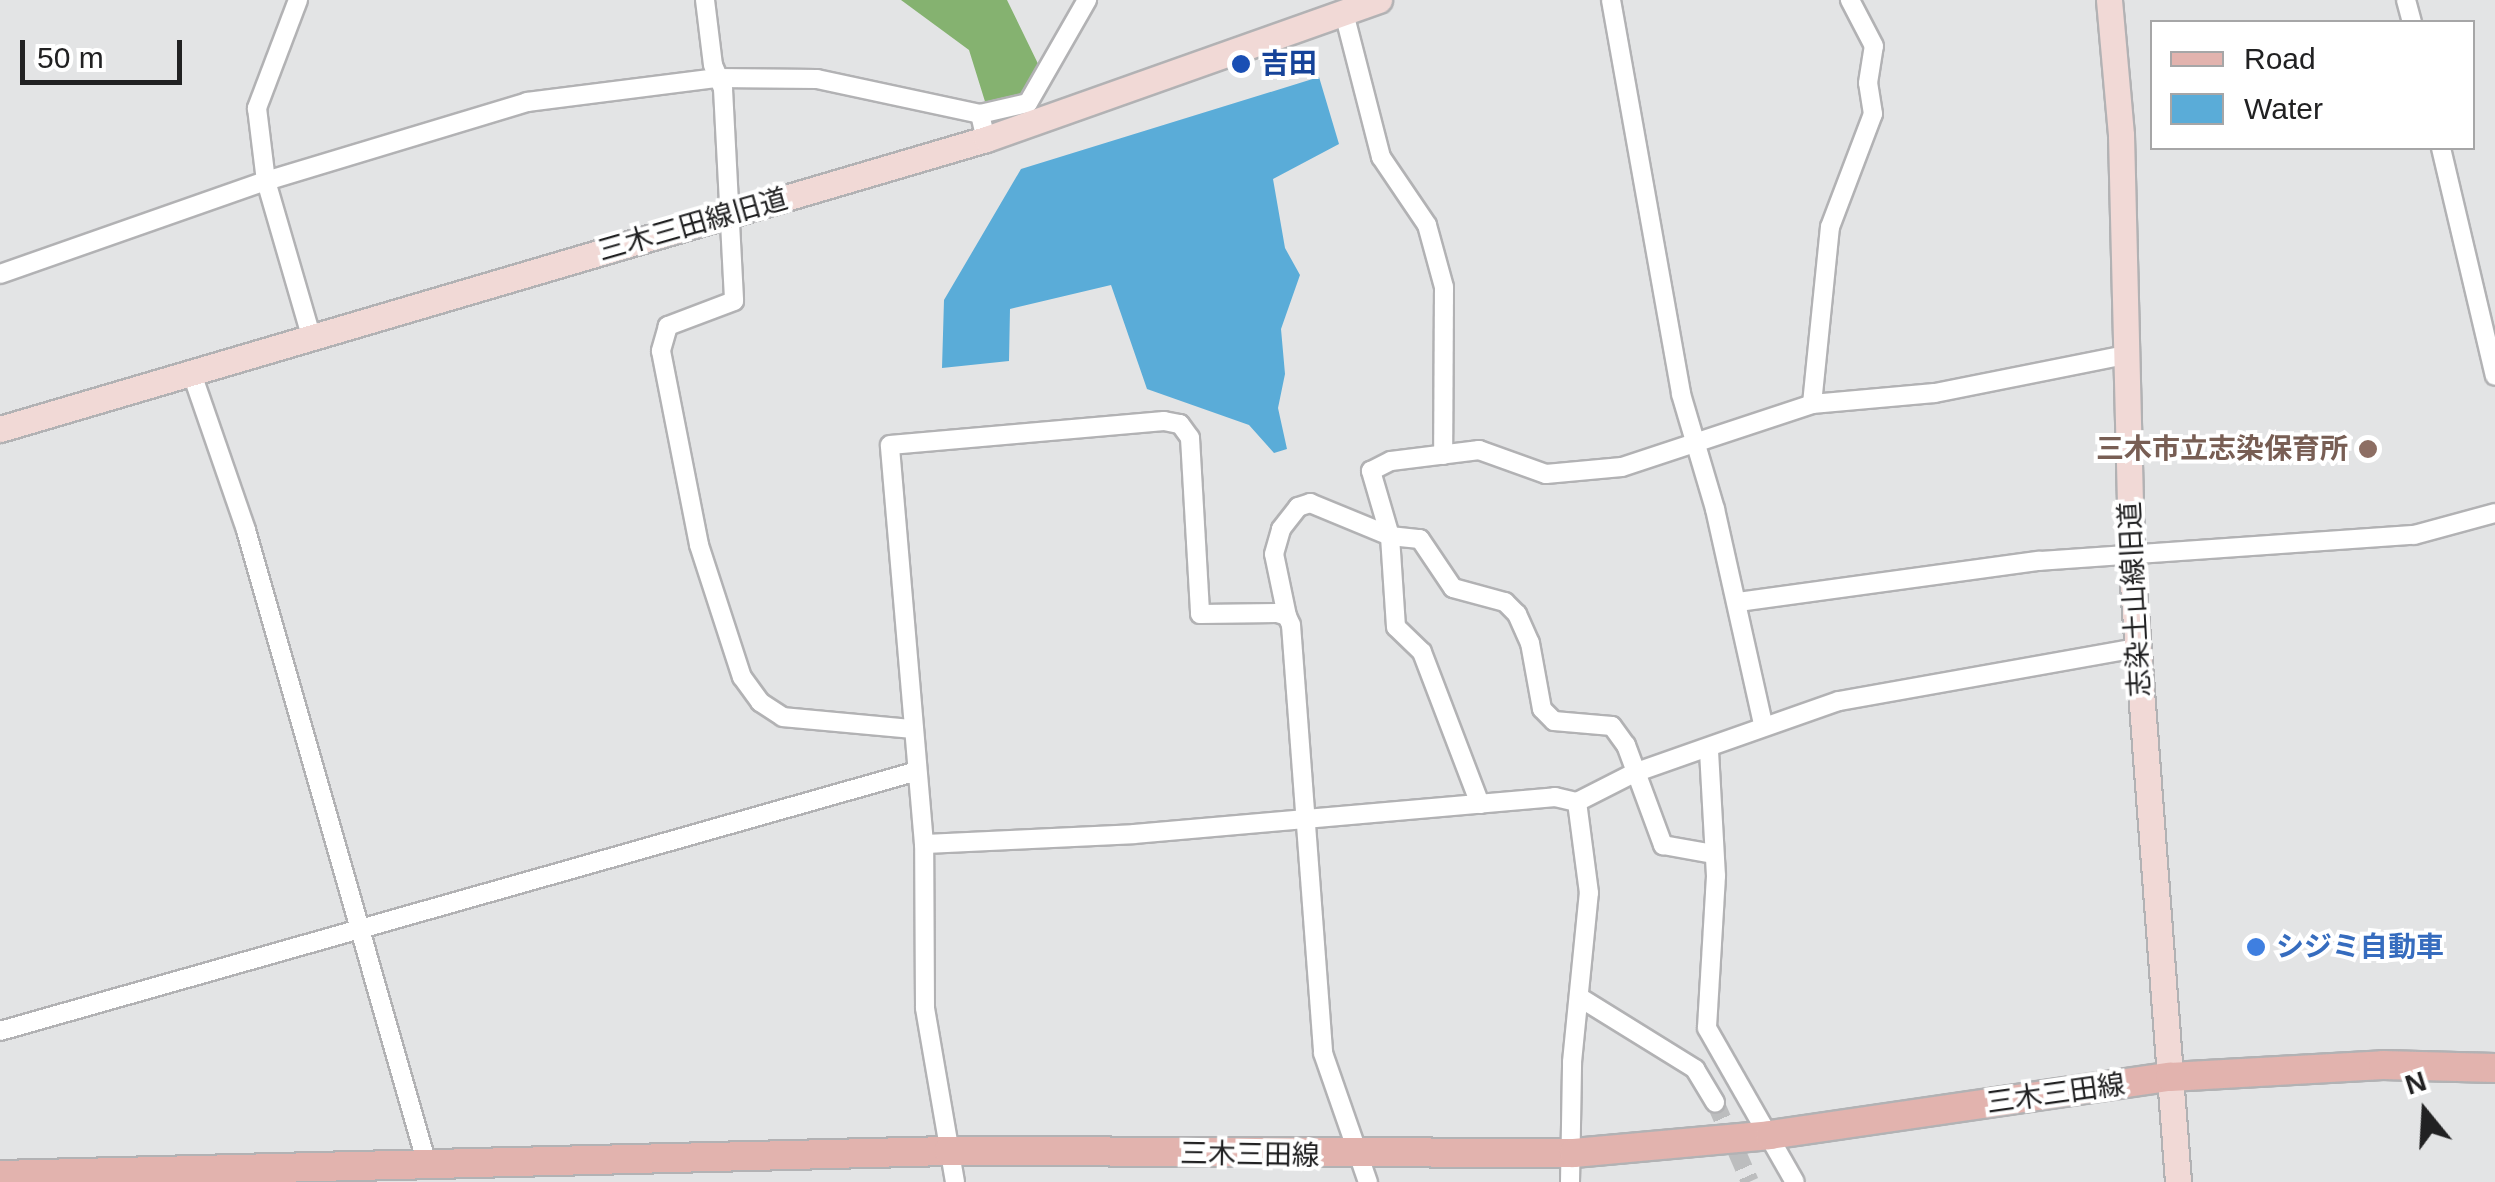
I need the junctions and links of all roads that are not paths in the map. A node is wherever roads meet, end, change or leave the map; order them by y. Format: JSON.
{"nodes":[{"id":1,"x":298,"y":0,"type":"edge"},
{"id":2,"x":704,"y":0,"type":"edge"},
{"id":3,"x":1087,"y":0,"type":"edge"},
{"id":4,"x":1380,"y":0,"type":"edge"},
{"id":5,"x":1611,"y":0,"type":"edge"},
{"id":6,"x":1850,"y":0,"type":"edge"},
{"id":7,"x":2111,"y":0,"type":"edge"},
{"id":8,"x":1344,"y":13,"type":"junction"},
{"id":9,"x":717,"y":78,"type":"junction"},
{"id":10,"x":983,"y":127,"type":"junction"},
{"id":11,"x":2441,"y":150,"type":"edge"},
{"id":12,"x":266,"y":181,"type":"junction"},
{"id":13,"x":730,"y":215,"type":"junction"},
{"id":14,"x":0,"y":274,"type":"edge"},
{"id":15,"x":312,"y":336,"type":"junction"},
{"id":16,"x":2126,"y":355,"type":"junction"},
{"id":17,"x":190,"y":371,"type":"junction"},
{"id":18,"x":2495,"y":376,"type":"edge"},
{"id":19,"x":1812,"y":404,"type":"junction"},
{"id":20,"x":0,"y":429,"type":"edge"},
{"id":21,"x":1695,"y":441,"type":"junction"},
{"id":22,"x":1443,"y":455,"type":"junction"},
{"id":23,"x":2495,"y":513,"type":"edge"},
{"id":24,"x":1390,"y":536,"type":"junction"},
{"id":25,"x":2132,"y":558,"type":"junction"},
{"id":26,"x":1738,"y":602,"type":"junction"},
{"id":27,"x":1288,"y":616,"type":"junction"},
{"id":28,"x":2138,"y":648,"type":"junction"},
{"id":29,"x":1763,"y":724,"type":"junction"},
{"id":30,"x":912,"y":729,"type":"junction"},
{"id":31,"x":1709,"y":750,"type":"junction"},
{"id":32,"x":914,"y":772,"type":"junction"},
{"id":33,"x":1634,"y":773,"type":"junction"},
{"id":34,"x":1577,"y":802,"type":"junction"},
{"id":35,"x":1480,"y":804,"type":"junction"},
{"id":36,"x":1309,"y":818,"type":"junction"},
{"id":37,"x":924,"y":844,"type":"junction"},
{"id":38,"x":1714,"y":854,"type":"junction"},
{"id":39,"x":358,"y":931,"type":"junction"},
{"id":40,"x":1579,"y":997,"type":"junction"},
{"id":41,"x":0,"y":1030,"type":"edge"},
{"id":42,"x":2495,"y":1068,"type":"edge"},
{"id":43,"x":2170,"y":1077,"type":"junction"},
{"id":44,"x":1715,"y":1102,"type":"tunnel mouth"},
{"id":45,"x":1770,"y":1135,"type":"junction"},
{"id":46,"x":949,"y":1152,"type":"junction"},
{"id":47,"x":1574,"y":1154,"type":"junction"},
{"id":48,"x":427,"y":1164,"type":"junction"},
{"id":49,"x":1364,"y":1169,"type":"edge"},
{"id":50,"x":0,"y":1175,"type":"edge"},
{"id":51,"x":1793,"y":1181,"type":"edge"},
{"id":52,"x":954,"y":1182,"type":"edge"},
{"id":53,"x":1570,"y":1182,"type":"edge"},
{"id":54,"x":2178,"y":1182,"type":"edge"}],
"edges":[{"from":1,"to":12,"type":"street"},
{"from":2,"to":9,"type":"street"},
{"from":3,"to":10,"type":"street"},
{"from":4,"to":8,"type":"street","name":"三木三田線旧道"},
{"from":5,"to":21,"type":"street"},
{"from":6,"to":19,"type":"street"},
{"from":7,"to":16,"type":"street","name":"志染土山線旧道"},
{"from":8,"to":10,"type":"street","name":"三木三田線旧道"},
{"from":8,"to":22,"type":"street"},
{"from":9,"to":10,"type":"street"},
{"from":9,"to":12,"type":"street"},
{"from":9,"to":13,"type":"street"},
{"from":10,"to":13,"type":"street","name":"三木三田線旧道"},
{"from":11,"to":18,"type":"street"},
{"from":12,"to":14,"type":"street"},
{"from":12,"to":15,"type":"street"},
{"from":13,"to":15,"type":"street","name":"三木三田線旧道"},
{"from":13,"to":30,"type":"street"},
{"from":15,"to":17,"type":"street","name":"三木三田線旧道"},
{"from":16,"to":19,"type":"street"},
{"from":16,"to":25,"type":"street","name":"志染土山線旧道"},
{"from":17,"to":20,"type":"street","name":"三木三田線旧道"},
{"from":17,"to":39,"type":"street"},
{"from":19,"to":21,"type":"street"},
{"from":21,"to":22,"type":"street"},
{"from":21,"to":26,"type":"street"},
{"from":22,"to":24,"type":"street"},
{"from":23,"to":25,"type":"street"},
{"from":24,"to":27,"type":"street"},
{"from":24,"to":33,"type":"street"},
{"from":24,"to":35,"type":"street"},
{"from":25,"to":26,"type":"street"},
{"from":25,"to":28,"type":"street","name":"志染土山線旧道"},
{"from":26,"to":29,"type":"street"},
{"from":27,"to":30,"type":"street"},
{"from":27,"to":36,"type":"street"},
{"from":28,"to":29,"type":"street"},
{"from":28,"to":43,"type":"street","name":"志染土山線旧道"},
{"from":29,"to":31,"type":"street"},
{"from":30,"to":32,"type":"street"},
{"from":31,"to":33,"type":"street"},
{"from":31,"to":38,"type":"street"},
{"from":32,"to":37,"type":"street"},
{"from":32,"to":39,"type":"street"},
{"from":33,"to":34,"type":"street"},
{"from":33,"to":38,"type":"street"},
{"from":34,"to":35,"type":"street"},
{"from":34,"to":40,"type":"street"},
{"from":35,"to":36,"type":"street"},
{"from":36,"to":37,"type":"street"},
{"from":36,"to":49,"type":"street"},
{"from":37,"to":46,"type":"street"},
{"from":38,"to":45,"type":"street"},
{"from":39,"to":41,"type":"street"},
{"from":39,"to":48,"type":"street"},
{"from":40,"to":44,"type":"street"},
{"from":40,"to":47,"type":"street"},
{"from":42,"to":43,"type":"main road","name":"三木三田線"},
{"from":43,"to":45,"type":"main road","name":"三木三田線"},
{"from":43,"to":54,"type":"street","name":"志染土山線旧道"},
{"from":45,"to":47,"type":"main road","name":"三木三田線"},
{"from":45,"to":51,"type":"street"},
{"from":46,"to":48,"type":"main road","name":"三木三田線"},
{"from":46,"to":49,"type":"main road","name":"三木三田線"},
{"from":46,"to":52,"type":"street"},
{"from":47,"to":49,"type":"main road","name":"三木三田線"},
{"from":47,"to":53,"type":"street"},
{"from":48,"to":50,"type":"main road","name":"三木三田線"}]}
